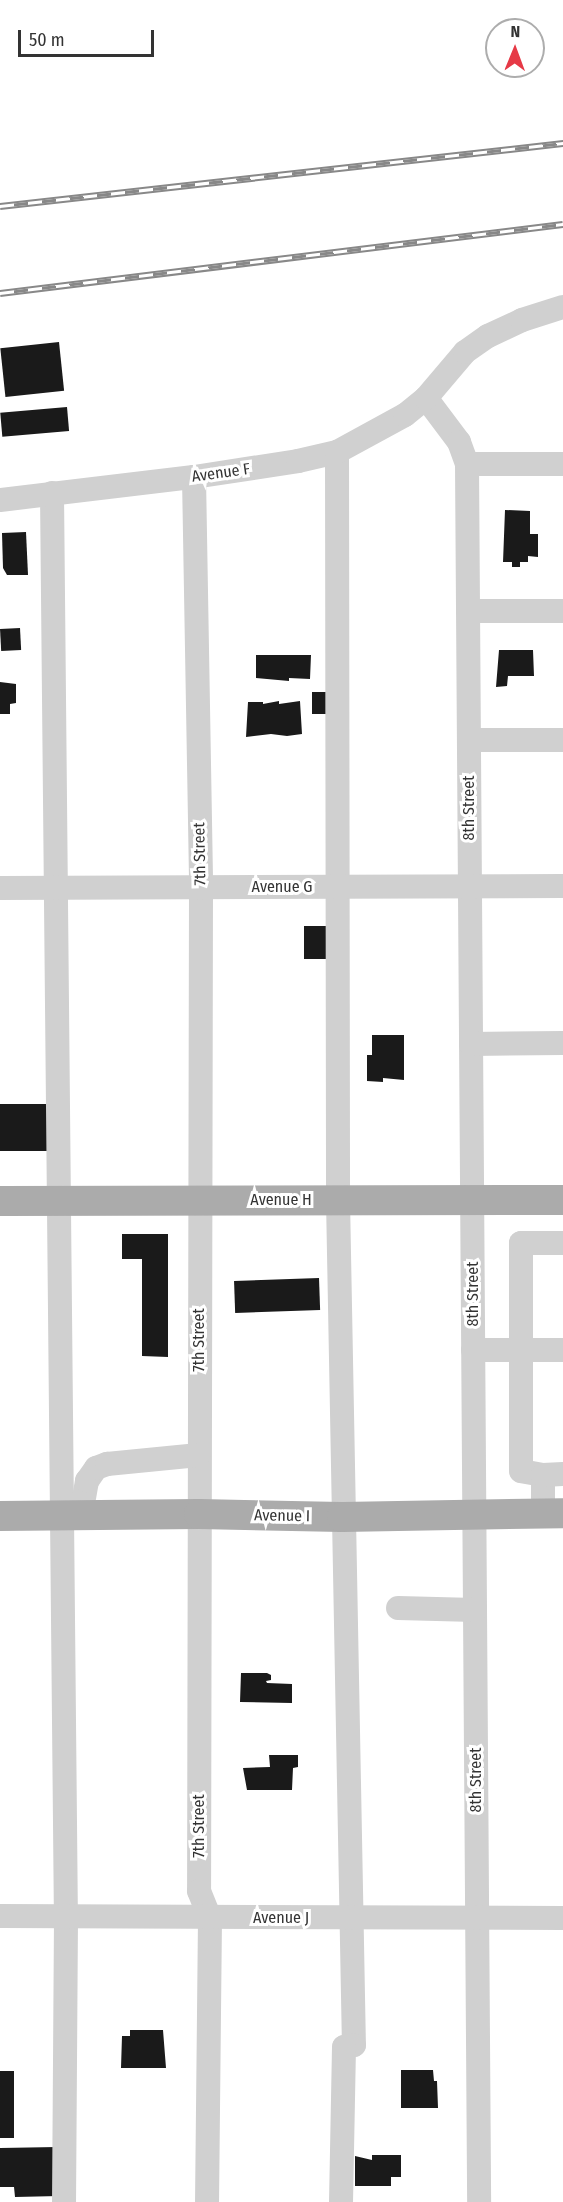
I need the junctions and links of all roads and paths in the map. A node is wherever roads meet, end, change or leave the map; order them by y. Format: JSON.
{"nodes":[{"id":1,"x":563,"y":307,"type":"edge"},
{"id":2,"x":426,"y":398,"type":"junction"},
{"id":3,"x":337,"y":452,"type":"junction"},
{"id":4,"x":467,"y":464,"type":"junction"},
{"id":5,"x":563,"y":464,"type":"edge"},
{"id":6,"x":194,"y":477,"type":"junction"},
{"id":7,"x":52,"y":493,"type":"junction"},
{"id":8,"x":0,"y":500,"type":"edge"},
{"id":9,"x":468,"y":611,"type":"junction"},
{"id":10,"x":563,"y":611,"type":"edge"},
{"id":11,"x":469,"y":740,"type":"junction"},
{"id":12,"x":563,"y":740,"type":"edge"},
{"id":13,"x":470,"y":886,"type":"junction"},
{"id":14,"x":563,"y":886,"type":"edge"},
{"id":15,"x":339,"y":887,"type":"junction"},
{"id":16,"x":0,"y":888,"type":"edge"},
{"id":17,"x":56,"y":888,"type":"junction"},
{"id":18,"x":201,"y":888,"type":"junction"},
{"id":19,"x":563,"y":1043,"type":"edge"},
{"id":20,"x":471,"y":1044,"type":"junction"},
{"id":21,"x":60,"y":1200,"type":"junction"},
{"id":22,"x":199,"y":1200,"type":"junction"},
{"id":23,"x":338,"y":1200,"type":"junction"},
{"id":24,"x":472,"y":1200,"type":"junction"},
{"id":25,"x":563,"y":1200,"type":"edge"},
{"id":26,"x":0,"y":1202,"type":"edge"},
{"id":27,"x":563,"y":1243,"type":"edge"},
{"id":28,"x":473,"y":1350,"type":"junction"},
{"id":29,"x":521,"y":1350,"type":"junction"},
{"id":30,"x":563,"y":1350,"type":"edge"},
{"id":31,"x":199,"y":1455,"type":"junction"},
{"id":32,"x":553,"y":1474,"type":"edge"},
{"id":33,"x":199,"y":1514,"type":"junction"},
{"id":34,"x":553,"y":1514,"type":"edge"},
{"id":35,"x":71,"y":1515,"type":"junction"},
{"id":36,"x":0,"y":1516,"type":"edge"},
{"id":37,"x":474,"y":1516,"type":"junction"},
{"id":38,"x":342,"y":1517,"type":"junction"},
{"id":39,"x":398,"y":1608,"type":"dead end"},
{"id":40,"x":475,"y":1610,"type":"junction"},
{"id":41,"x":0,"y":1916,"type":"edge"},
{"id":42,"x":66,"y":1918,"type":"junction"},
{"id":43,"x":210,"y":1918,"type":"junction"},
{"id":44,"x":350,"y":1918,"type":"junction"},
{"id":45,"x":477,"y":1918,"type":"junction"},
{"id":46,"x":563,"y":1918,"type":"edge"},
{"id":47,"x":64,"y":2202,"type":"edge"},
{"id":48,"x":207,"y":2202,"type":"edge"},
{"id":49,"x":341,"y":2202,"type":"edge"},
{"id":50,"x":479,"y":2202,"type":"edge"}],
"edges":[{"from":1,"to":2,"type":"street","name":"Avenue F"},
{"from":2,"to":3,"type":"street","name":"Avenue F"},
{"from":2,"to":4,"type":"street","name":"8th Street"},
{"from":3,"to":6,"type":"street","name":"Avenue F"},
{"from":3,"to":15,"type":"street"},
{"from":4,"to":5,"type":"street"},
{"from":4,"to":9,"type":"street","name":"8th Street"},
{"from":6,"to":7,"type":"street","name":"Avenue F"},
{"from":6,"to":18,"type":"street","name":"7th Street"},
{"from":7,"to":8,"type":"street","name":"Avenue F"},
{"from":7,"to":17,"type":"street"},
{"from":9,"to":10,"type":"street"},
{"from":9,"to":11,"type":"street","name":"8th Street"},
{"from":11,"to":12,"type":"street"},
{"from":11,"to":13,"type":"street","name":"8th Street"},
{"from":13,"to":14,"type":"street","name":"Avenue G"},
{"from":13,"to":15,"type":"street","name":"Avenue G"},
{"from":13,"to":20,"type":"street","name":"8th Street"},
{"from":15,"to":18,"type":"street","name":"Avenue G"},
{"from":15,"to":23,"type":"street"},
{"from":16,"to":17,"type":"street","name":"Avenue G"},
{"from":17,"to":18,"type":"street","name":"Avenue G"},
{"from":17,"to":21,"type":"street"},
{"from":18,"to":22,"type":"street","name":"7th Street"},
{"from":19,"to":20,"type":"street"},
{"from":20,"to":24,"type":"street","name":"8th Street"},
{"from":21,"to":22,"type":"main road","name":"Avenue H"},
{"from":21,"to":26,"type":"main road","name":"Avenue H"},
{"from":21,"to":35,"type":"street"},
{"from":22,"to":23,"type":"main road","name":"Avenue H"},
{"from":22,"to":31,"type":"street","name":"7th Street"},
{"from":23,"to":24,"type":"main road","name":"Avenue H"},
{"from":23,"to":38,"type":"street"},
{"from":24,"to":25,"type":"main road","name":"Avenue H"},
{"from":24,"to":28,"type":"street","name":"8th Street"},
{"from":27,"to":29,"type":"street"},
{"from":28,"to":29,"type":"street"},
{"from":28,"to":37,"type":"street","name":"8th Street"},
{"from":29,"to":30,"type":"street"},
{"from":29,"to":32,"type":"street"},
{"from":31,"to":33,"type":"street","name":"7th Street"},
{"from":31,"to":35,"type":"street"},
{"from":32,"to":34,"type":"street"},
{"from":33,"to":35,"type":"main road","name":"Avenue I"},
{"from":33,"to":38,"type":"main road","name":"Avenue I"},
{"from":33,"to":43,"type":"street","name":"7th Street"},
{"from":34,"to":37,"type":"main road","name":"Avenue I"},
{"from":35,"to":36,"type":"main road","name":"Avenue I"},
{"from":35,"to":42,"type":"street"},
{"from":37,"to":38,"type":"main road","name":"Avenue I"},
{"from":37,"to":40,"type":"street","name":"8th Street"},
{"from":38,"to":44,"type":"street"},
{"from":39,"to":40,"type":"street"},
{"from":40,"to":45,"type":"street","name":"8th Street"},
{"from":41,"to":42,"type":"street","name":"Avenue J"},
{"from":42,"to":43,"type":"street","name":"Avenue J"},
{"from":42,"to":47,"type":"street"},
{"from":43,"to":44,"type":"street","name":"Avenue J"},
{"from":43,"to":48,"type":"street","name":"7th Street"},
{"from":44,"to":45,"type":"street","name":"Avenue J"},
{"from":44,"to":49,"type":"street"},
{"from":45,"to":46,"type":"street","name":"Avenue J"},
{"from":45,"to":50,"type":"street","name":"8th Street"}]}
